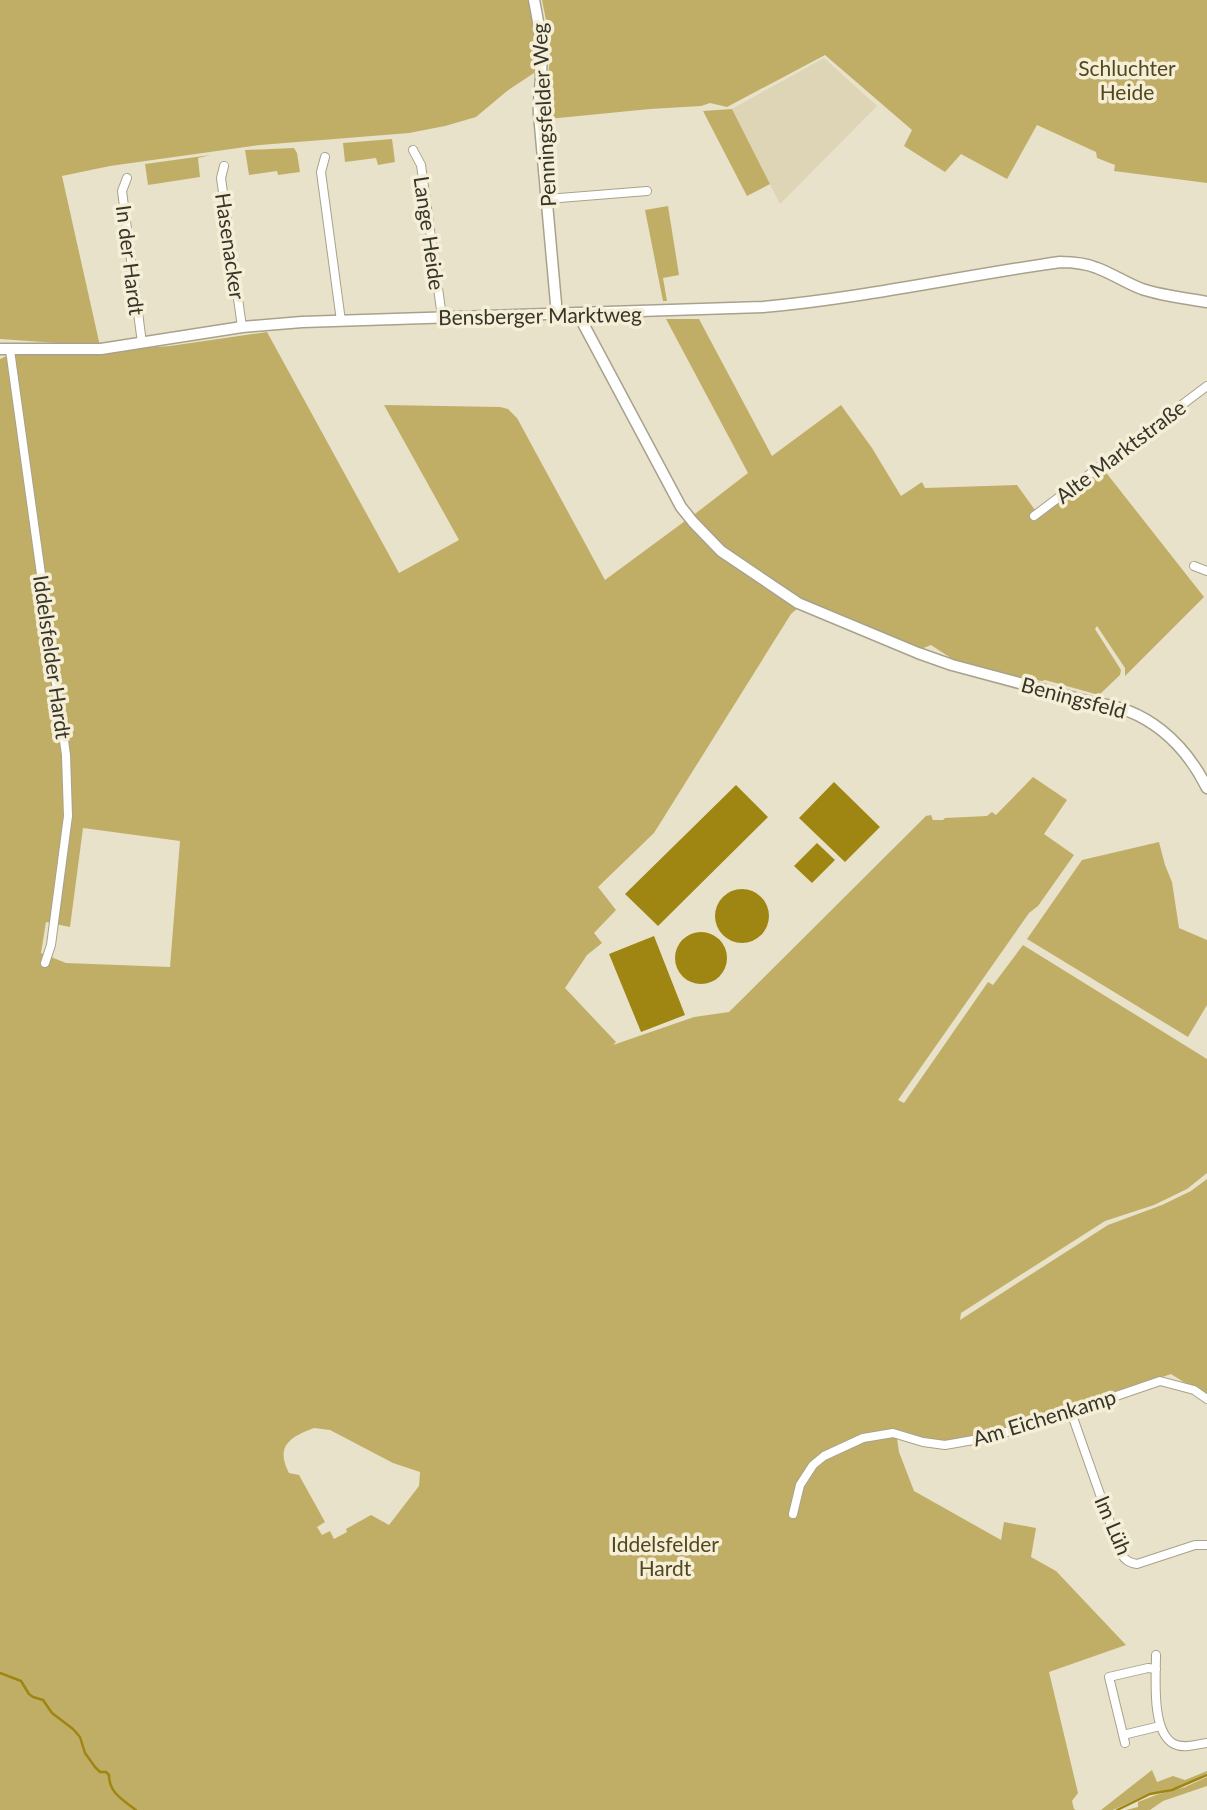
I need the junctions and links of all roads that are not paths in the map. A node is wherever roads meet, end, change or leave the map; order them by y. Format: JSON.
{"nodes":[{"id":1,"x":534,"y":0,"type":"edge"},
{"id":2,"x":413,"y":150,"type":"dead end"},
{"id":3,"x":325,"y":158,"type":"dead end"},
{"id":4,"x":224,"y":166,"type":"dead end"},
{"id":5,"x":127,"y":178,"type":"dead end"},
{"id":6,"x":648,"y":191,"type":"dead end"},
{"id":7,"x":547,"y":199,"type":"junction"},
{"id":8,"x":1207,"y":302,"type":"edge"},
{"id":9,"x":578,"y":314,"type":"junction"},
{"id":10,"x":557,"y":315,"type":"junction"},
{"id":11,"x":442,"y":317,"type":"junction"},
{"id":12,"x":341,"y":321,"type":"junction"},
{"id":13,"x":242,"y":327,"type":"junction"},
{"id":14,"x":142,"y":343,"type":"junction"},
{"id":15,"x":5,"y":350,"type":"edge"},
{"id":16,"x":1207,"y":386,"type":"edge"},
{"id":17,"x":1034,"y":516,"type":"dead end"},
{"id":18,"x":1194,"y":566,"type":"dead end"},
{"id":19,"x":1207,"y":570,"type":"edge"},
{"id":20,"x":1207,"y":788,"type":"edge"},
{"id":21,"x":45,"y":963,"type":"dead end"},
{"id":22,"x":1207,"y":1399,"type":"edge"},
{"id":23,"x":1071,"y":1412,"type":"junction"},
{"id":24,"x":793,"y":1514,"type":"dead end"},
{"id":25,"x":1207,"y":1545,"type":"edge"},
{"id":26,"x":1156,"y":1655,"type":"dead end"},
{"id":27,"x":1156,"y":1668,"type":"junction"},
{"id":28,"x":1160,"y":1726,"type":"junction"},
{"id":29,"x":1207,"y":1743,"type":"edge"}],
"edges":[{"from":1,"to":7,"type":"street","name":"Penningsfelder Weg"},
{"from":2,"to":11,"type":"street","name":"Lange Heide"},
{"from":3,"to":12,"type":"street"},
{"from":4,"to":13,"type":"street","name":"Hasenacker"},
{"from":5,"to":14,"type":"street","name":"In der Hardt"},
{"from":6,"to":7,"type":"street"},
{"from":7,"to":10,"type":"street","name":"Penningsfelder Weg"},
{"from":8,"to":9,"type":"street","name":"Bensberger Marktweg"},
{"from":9,"to":10,"type":"street","name":"Bensberger Marktweg"},
{"from":9,"to":20,"type":"street","name":"Beningsfeld"},
{"from":10,"to":11,"type":"street","name":"Bensberger Marktweg"},
{"from":11,"to":12,"type":"street","name":"Bensberger Marktweg"},
{"from":12,"to":13,"type":"street","name":"Bensberger Marktweg"},
{"from":13,"to":14,"type":"street","name":"Bensberger Marktweg"},
{"from":14,"to":15,"type":"street","name":"Bensberger Marktweg"},
{"from":15,"to":21,"type":"street","name":"Iddelsfelder Hardt"},
{"from":16,"to":17,"type":"street","name":"Alte Marktstraße"},
{"from":18,"to":19,"type":"street"},
{"from":22,"to":23,"type":"street","name":"Am Eichenkamp"},
{"from":23,"to":24,"type":"street","name":"Am Eichenkamp"},
{"from":23,"to":25,"type":"street","name":"Im Lüh"},
{"from":26,"to":27,"type":"street"},
{"from":27,"to":28,"type":"street"},
{"from":27,"to":28,"type":"street"},
{"from":28,"to":29,"type":"street"}]}
